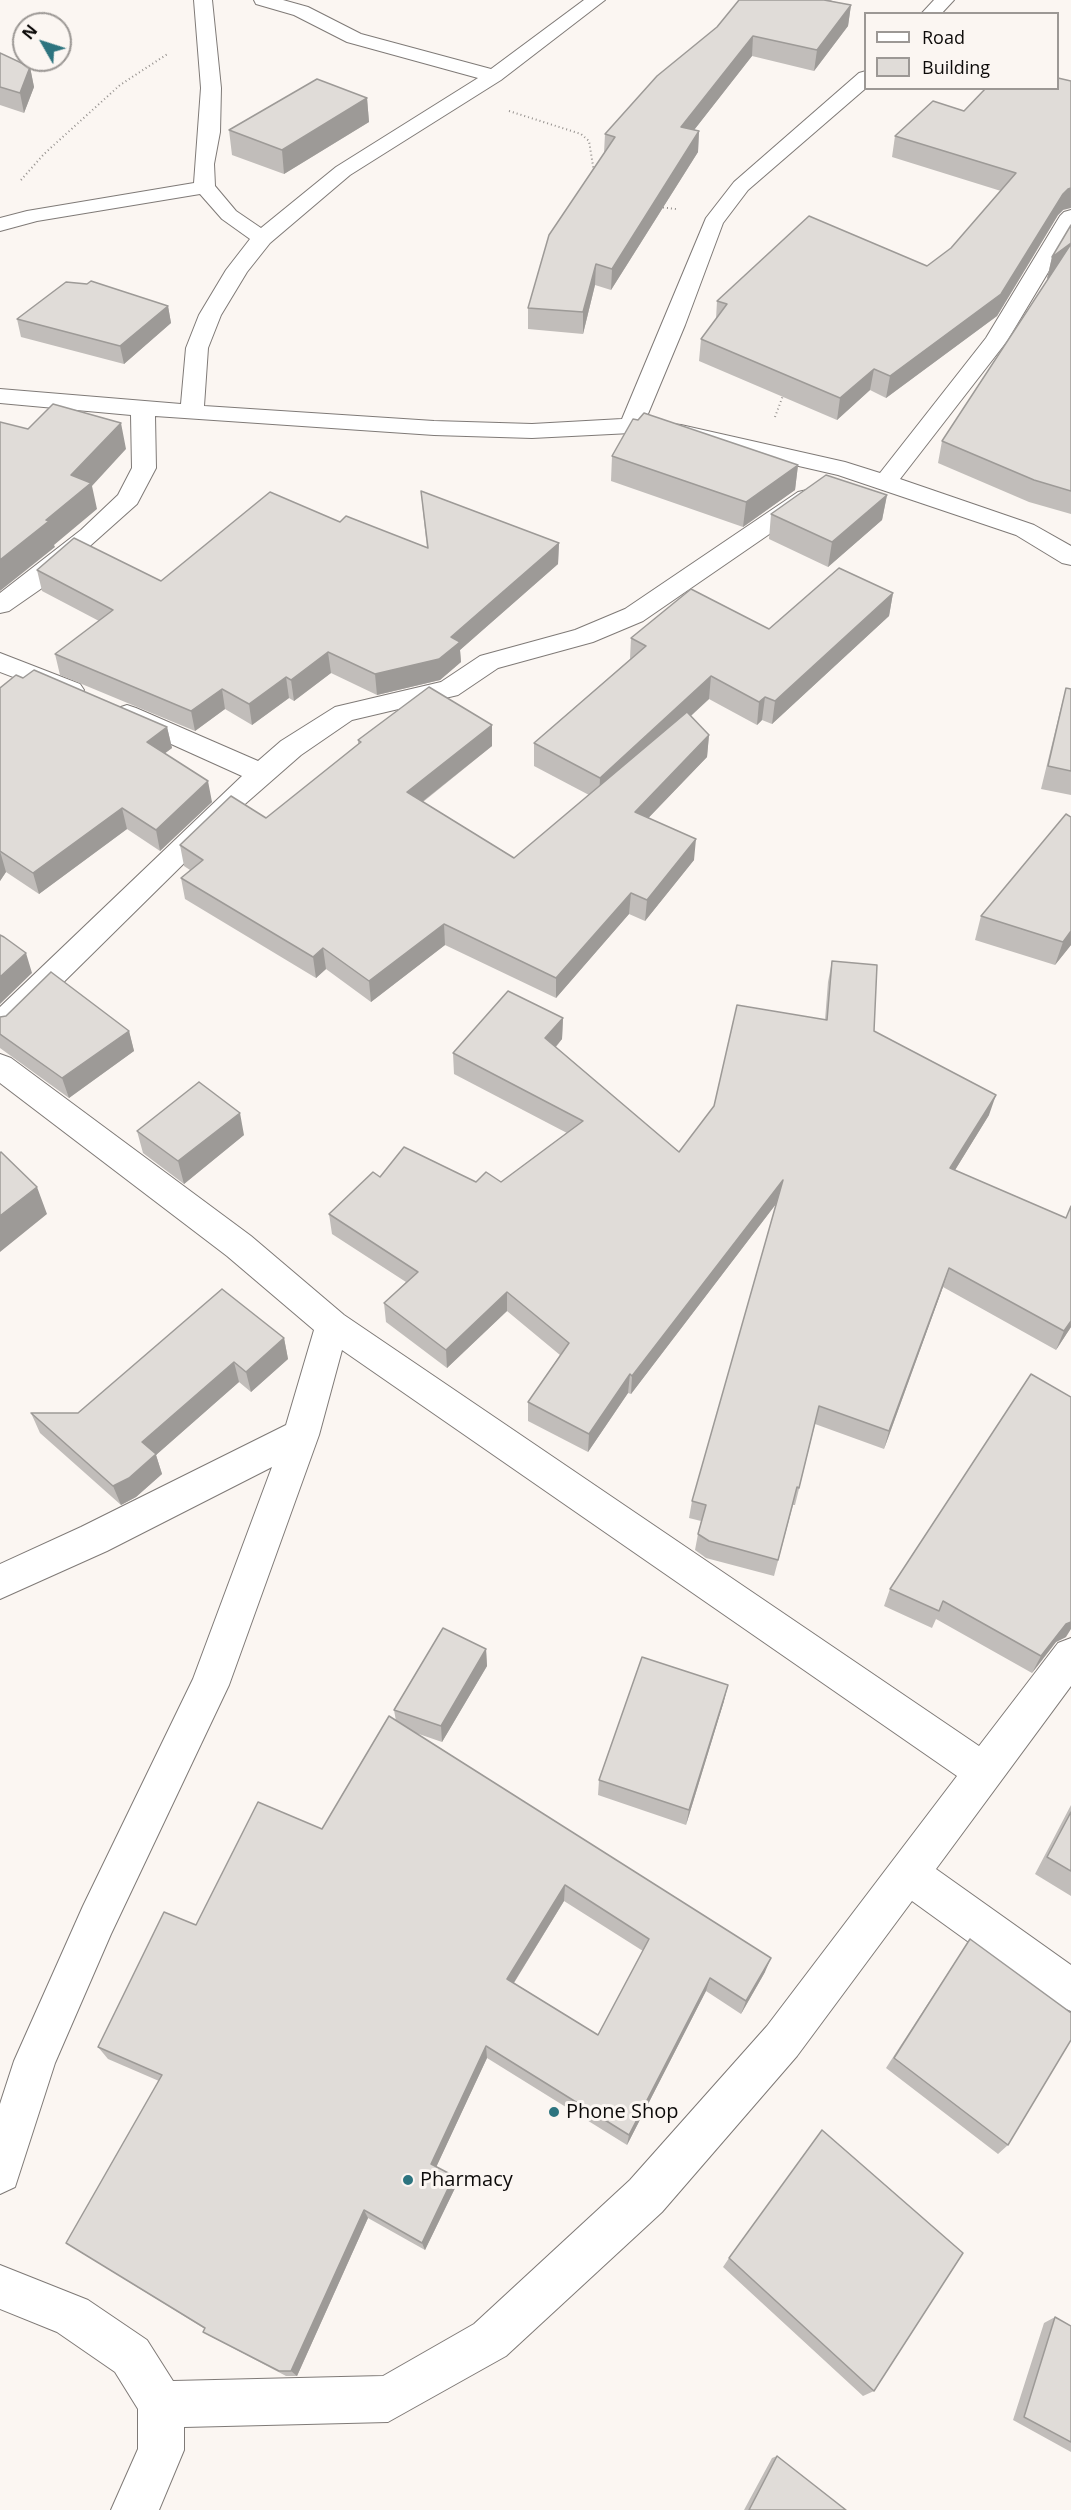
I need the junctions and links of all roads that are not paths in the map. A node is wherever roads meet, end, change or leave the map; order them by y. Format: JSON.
{"nodes":[{"id":1,"x":203,"y":0,"type":"edge"},
{"id":2,"x":263,"y":0,"type":"edge"},
{"id":3,"x":596,"y":0,"type":"edge"},
{"id":4,"x":945,"y":0,"type":"edge"},
{"id":5,"x":932,"y":12,"type":"edge"},
{"id":6,"x":494,"y":76,"type":"junction"},
{"id":7,"x":864,"y":79,"type":"edge"},
{"id":8,"x":205,"y":187,"type":"junction"},
{"id":9,"x":1071,"y":216,"type":"edge"},
{"id":10,"x":0,"y":225,"type":"edge"},
{"id":11,"x":262,"y":238,"type":"junction"},
{"id":12,"x":0,"y":396,"type":"edge"},
{"id":13,"x":143,"y":409,"type":"junction"},
{"id":14,"x":192,"y":410,"type":"junction"},
{"id":15,"x":631,"y":426,"type":"junction"},
{"id":16,"x":845,"y":469,"type":"junction"},
{"id":17,"x":885,"y":482,"type":"junction"},
{"id":18,"x":1071,"y":558,"type":"edge"},
{"id":19,"x":0,"y":605,"type":"edge"},
{"id":20,"x":0,"y":662,"type":"edge"},
{"id":21,"x":262,"y":774,"type":"junction"},
{"id":22,"x":0,"y":1026,"type":"edge"},
{"id":23,"x":0,"y":1066,"type":"edge"},
{"id":24,"x":333,"y":1325,"type":"junction"},
{"id":25,"x":301,"y":1435,"type":"junction"},
{"id":26,"x":0,"y":1582,"type":"edge"},
{"id":27,"x":1071,"y":1656,"type":"edge"},
{"id":28,"x":985,"y":1773,"type":"junction"},
{"id":29,"x":909,"y":1874,"type":"junction"},
{"id":30,"x":1071,"y":1990,"type":"edge"},
{"id":31,"x":0,"y":2172,"type":"edge"},
{"id":32,"x":0,"y":2287,"type":"edge"},
{"id":33,"x":161,"y":2404,"type":"junction"},
{"id":34,"x":135,"y":2510,"type":"edge"}],
"edges":[{"from":1,"to":8,"type":"street"},
{"from":2,"to":6,"type":"street"},
{"from":3,"to":6,"type":"street"},
{"from":4,"to":5,"type":"street"},
{"from":6,"to":11,"type":"street"},
{"from":7,"to":15,"type":"street"},
{"from":8,"to":10,"type":"street"},
{"from":8,"to":11,"type":"street"},
{"from":9,"to":17,"type":"street"},
{"from":11,"to":14,"type":"street"},
{"from":12,"to":13,"type":"street"},
{"from":13,"to":14,"type":"street"},
{"from":13,"to":19,"type":"street"},
{"from":14,"to":15,"type":"street"},
{"from":15,"to":16,"type":"street"},
{"from":16,"to":17,"type":"street"},
{"from":16,"to":21,"type":"street"},
{"from":17,"to":18,"type":"street"},
{"from":20,"to":21,"type":"street"},
{"from":21,"to":22,"type":"street"},
{"from":23,"to":24,"type":"street"},
{"from":24,"to":25,"type":"street"},
{"from":24,"to":28,"type":"street"},
{"from":25,"to":26,"type":"street"},
{"from":25,"to":31,"type":"street"},
{"from":27,"to":28,"type":"street"},
{"from":28,"to":29,"type":"street"},
{"from":29,"to":30,"type":"street"},
{"from":29,"to":33,"type":"street"},
{"from":32,"to":33,"type":"street"},
{"from":33,"to":34,"type":"street"}]}
